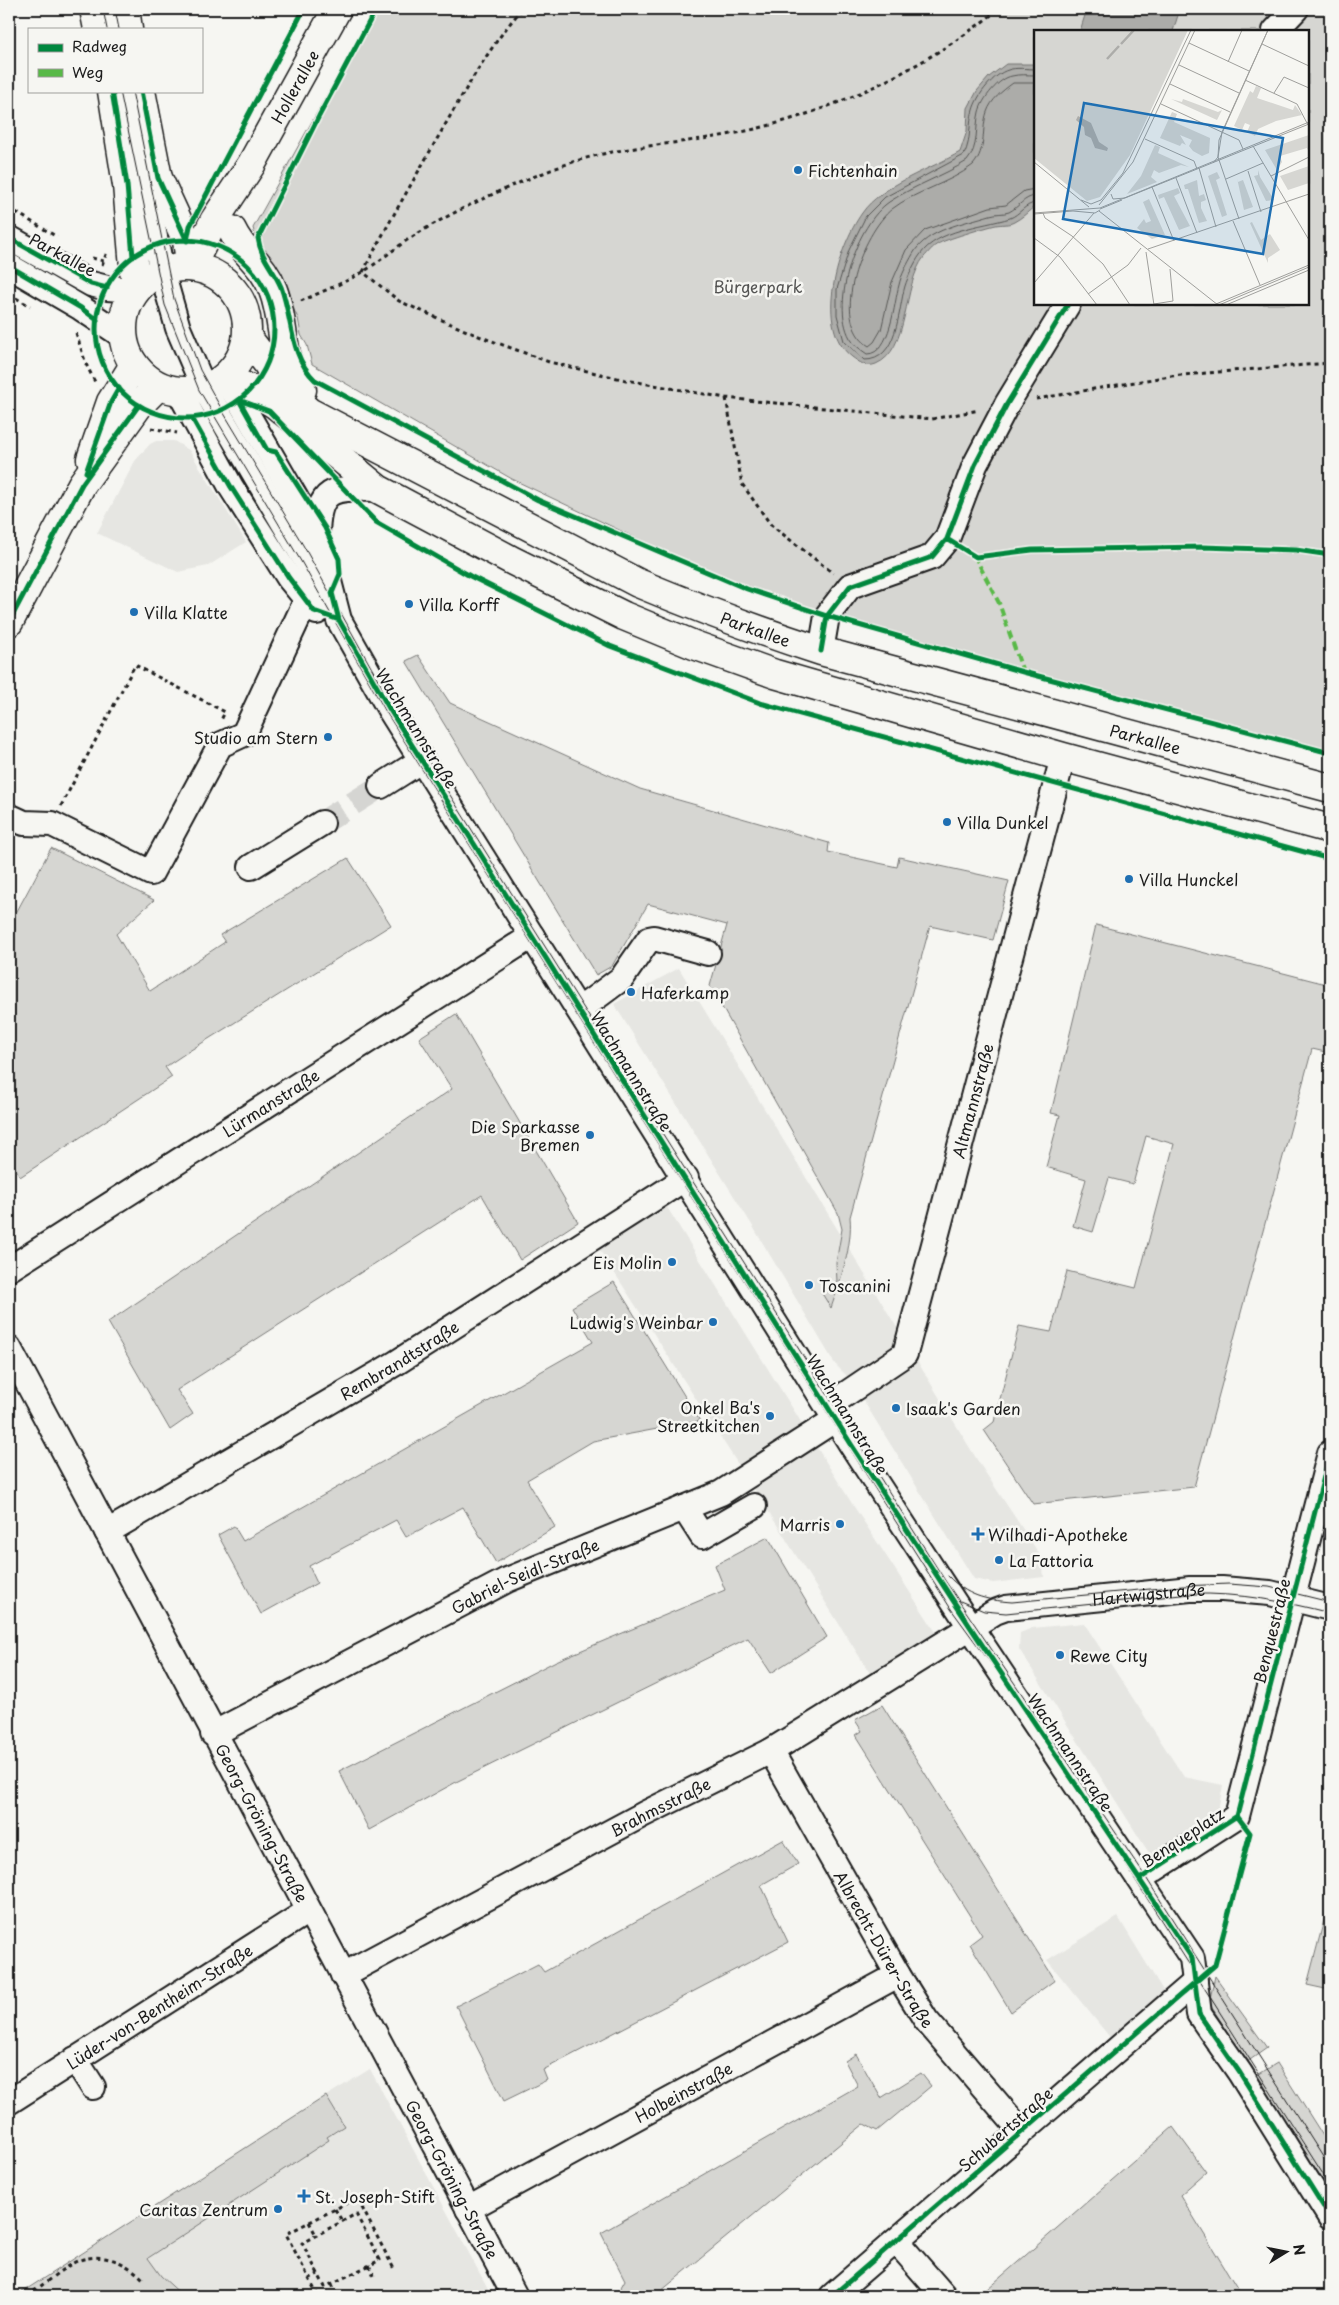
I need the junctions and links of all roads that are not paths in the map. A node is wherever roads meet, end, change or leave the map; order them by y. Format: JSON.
{"nodes":[{"id":1,"x":94,"y":9,"type":"edge"},
{"id":2,"x":109,"y":9,"type":"edge"},
{"id":3,"x":124,"y":9,"type":"edge"},
{"id":4,"x":337,"y":9,"type":"edge"},
{"id":5,"x":1296,"y":9,"type":"edge"},
{"id":6,"x":98,"y":28,"type":"edge"},
{"id":7,"x":113,"y":28,"type":"edge"},
{"id":8,"x":128,"y":28,"type":"edge"},
{"id":9,"x":1276,"y":30,"type":"edge"},
{"id":10,"x":112,"y":92,"type":"edge"},
{"id":11,"x":126,"y":92,"type":"edge"},
{"id":12,"x":140,"y":92,"type":"edge"},
{"id":13,"x":251,"y":165,"type":"junction"},
{"id":14,"x":143,"y":182,"type":"junction"},
{"id":15,"x":170,"y":201,"type":"junction"},
{"id":16,"x":130,"y":212,"type":"junction"},
{"id":17,"x":232,"y":230,"type":"junction"},
{"id":18,"x":9,"y":238,"type":"edge"},
{"id":19,"x":9,"y":266,"type":"edge"},
{"id":20,"x":191,"y":268,"type":"junction"},
{"id":21,"x":162,"y":272,"type":"junction"},
{"id":22,"x":227,"y":284,"type":"junction"},
{"id":23,"x":136,"y":290,"type":"junction"},
{"id":24,"x":1067,"y":305,"type":"edge"},
{"id":25,"x":123,"y":336,"type":"junction"},
{"id":26,"x":247,"y":337,"type":"junction"},
{"id":27,"x":134,"y":364,"type":"junction"},
{"id":28,"x":191,"y":386,"type":"junction"},
{"id":29,"x":331,"y":422,"type":"junction"},
{"id":30,"x":82,"y":484,"type":"junction"},
{"id":31,"x":378,"y":489,"type":"junction"},
{"id":32,"x":317,"y":535,"type":"junction"},
{"id":33,"x":306,"y":601,"type":"junction"},
{"id":34,"x":339,"y":620,"type":"junction"},
{"id":35,"x":9,"y":622,"type":"edge"},
{"id":36,"x":821,"y":651,"type":"junction"},
{"id":37,"x":1063,"y":757,"type":"junction"},
{"id":38,"x":422,"y":760,"type":"junction"},
{"id":39,"x":381,"y":786,"type":"tunnel mouth"},
{"id":40,"x":1330,"y":788,"type":"edge"},
{"id":41,"x":9,"y":816,"type":"edge"},
{"id":42,"x":322,"y":823,"type":"tunnel mouth"},
{"id":43,"x":1330,"y":829,"type":"edge"},
{"id":44,"x":251,"y":867,"type":"dead end"},
{"id":45,"x":532,"y":936,"type":"junction"},
{"id":46,"x":708,"y":953,"type":"dead end"},
{"id":47,"x":579,"y":1010,"type":"junction"},
{"id":48,"x":686,"y":1178,"type":"junction"},
{"id":49,"x":9,"y":1269,"type":"edge"},
{"id":50,"x":9,"y":1348,"type":"edge"},
{"id":51,"x":832,"y":1413,"type":"junction"},
{"id":52,"x":1330,"y":1454,"type":"edge"},
{"id":53,"x":754,"y":1506,"type":"dead end"},
{"id":54,"x":684,"y":1508,"type":"junction"},
{"id":55,"x":107,"y":1532,"type":"junction"},
{"id":56,"x":1292,"y":1598,"type":"junction"},
{"id":57,"x":1330,"y":1608,"type":"edge"},
{"id":58,"x":971,"y":1628,"type":"junction"},
{"id":59,"x":214,"y":1734,"type":"junction"},
{"id":60,"x":771,"y":1751,"type":"junction"},
{"id":61,"x":1237,"y":1816,"type":"joint"},
{"id":62,"x":1141,"y":1878,"type":"junction"},
{"id":63,"x":308,"y":1911,"type":"junction"},
{"id":64,"x":343,"y":1975,"type":"junction"},
{"id":65,"x":898,"y":1975,"type":"junction"},
{"id":66,"x":1195,"y":1982,"type":"junction"},
{"id":67,"x":76,"y":2059,"type":"junction"},
{"id":68,"x":93,"y":2087,"type":"dead end"},
{"id":69,"x":9,"y":2102,"type":"edge"},
{"id":70,"x":1021,"y":2131,"type":"junction"},
{"id":71,"x":468,"y":2210,"type":"junction"},
{"id":72,"x":1330,"y":2217,"type":"edge"},
{"id":73,"x":897,"y":2242,"type":"junction"},
{"id":74,"x":515,"y":2296,"type":"edge"},
{"id":75,"x":832,"y":2296,"type":"edge"},
{"id":76,"x":944,"y":2296,"type":"edge"}],
"edges":[{"from":1,"to":6,"type":"main road"},
{"from":2,"to":7,"type":"street"},
{"from":3,"to":8,"type":"main road"},
{"from":4,"to":13,"type":"main road","name":"Hollerallee"},
{"from":5,"to":9,"type":"street"},
{"from":10,"to":16,"type":"main road"},
{"from":11,"to":14,"type":"street"},
{"from":12,"to":15,"type":"main road"},
{"from":13,"to":17,"type":"main road","name":"Hollerallee"},
{"from":13,"to":20,"type":"main road","name":"Hollerallee"},
{"from":14,"to":15,"type":"street"},
{"from":14,"to":16,"type":"street"},
{"from":14,"to":21,"type":"street"},
{"from":15,"to":20,"type":"main road"},
{"from":16,"to":23,"type":"main road"},
{"from":17,"to":22,"type":"main road","name":"Hollerallee"},
{"from":17,"to":29,"type":"main road"},
{"from":18,"to":23,"type":"street","name":"Parkallee"},
{"from":19,"to":25,"type":"street"},
{"from":20,"to":21,"type":"main road"},
{"from":20,"to":22,"type":"main road"},
{"from":21,"to":23,"type":"main road"},
{"from":21,"to":28,"type":"street"},
{"from":22,"to":26,"type":"main road"},
{"from":23,"to":25,"type":"main road"},
{"from":24,"to":36,"type":"street"},
{"from":25,"to":27,"type":"main road"},
{"from":26,"to":28,"type":"main road"},
{"from":26,"to":29,"type":"main road","name":"Parkallee"},
{"from":27,"to":28,"type":"main road"},
{"from":27,"to":30,"type":"main road"},
{"from":28,"to":30,"type":"main road"},
{"from":28,"to":31,"type":"main road"},
{"from":28,"to":32,"type":"street","name":"Wachmannstraße"},
{"from":28,"to":33,"type":"street"},
{"from":28,"to":34,"type":"street"},
{"from":29,"to":36,"type":"main road","name":"Parkallee"},
{"from":30,"to":35,"type":"main road"},
{"from":31,"to":32,"type":"street"},
{"from":31,"to":37,"type":"main road"},
{"from":32,"to":34,"type":"street","name":"Wachmannstraße"},
{"from":33,"to":34,"type":"street"},
{"from":33,"to":41,"type":"street"},
{"from":34,"to":38,"type":"street","name":"Wachmannstraße"},
{"from":36,"to":40,"type":"main road","name":"Parkallee"},
{"from":37,"to":43,"type":"main road"},
{"from":37,"to":51,"type":"street","name":"Altmannstraße"},
{"from":38,"to":39,"type":"street"},
{"from":38,"to":45,"type":"street","name":"Wachmannstraße"},
{"from":42,"to":44,"type":"street"},
{"from":45,"to":47,"type":"street","name":"Wachmannstraße"},
{"from":45,"to":49,"type":"street","name":"Lürmanstraße"},
{"from":46,"to":47,"type":"street"},
{"from":47,"to":48,"type":"street","name":"Wachmannstraße"},
{"from":48,"to":51,"type":"street","name":"Wachmannstraße"},
{"from":48,"to":55,"type":"street","name":"Rembrandtstraße"},
{"from":50,"to":55,"type":"street","name":"Georg-Gröning-Straße"},
{"from":51,"to":54,"type":"street","name":"Gabriel-Seidl-Straße"},
{"from":51,"to":58,"type":"street","name":"Wachmannstraße"},
{"from":52,"to":56,"type":"street","name":"Benquestraße"},
{"from":53,"to":54,"type":"street"},
{"from":54,"to":59,"type":"street","name":"Gabriel-Seidl-Straße"},
{"from":55,"to":59,"type":"street","name":"Georg-Gröning-Straße"},
{"from":56,"to":57,"type":"street","name":"Hartwigstraße"},
{"from":56,"to":58,"type":"street","name":"Hartwigstraße"},
{"from":56,"to":61,"type":"street","name":"Benquestraße"},
{"from":58,"to":60,"type":"street","name":"Brahmsstraße"},
{"from":58,"to":62,"type":"street","name":"Wachmannstraße"},
{"from":59,"to":63,"type":"street","name":"Georg-Gröning-Straße"},
{"from":60,"to":64,"type":"street","name":"Brahmsstraße"},
{"from":60,"to":65,"type":"street","name":"Albrecht-Dürer-Straße"},
{"from":61,"to":62,"type":"street","name":"Benqueplatz"},
{"from":62,"to":66,"type":"street","name":"Wachmannstraße"},
{"from":63,"to":64,"type":"street","name":"Georg-Gröning-Straße"},
{"from":63,"to":67,"type":"street","name":"Lüder-von-Bentheim-Straße"},
{"from":64,"to":71,"type":"street","name":"Georg-Gröning-Straße"},
{"from":65,"to":70,"type":"street","name":"Albrecht-Dürer-Straße"},
{"from":65,"to":71,"type":"street","name":"Holbeinstraße"},
{"from":66,"to":70,"type":"street","name":"Schubertstraße"},
{"from":66,"to":72,"type":"street","name":"Wachmannstraße"},
{"from":67,"to":68,"type":"street"},
{"from":67,"to":69,"type":"street","name":"Lüder-von-Bentheim-Straße"},
{"from":70,"to":73,"type":"street","name":"Schubertstraße"},
{"from":71,"to":74,"type":"street","name":"Georg-Gröning-Straße"},
{"from":73,"to":75,"type":"street","name":"Schubertstraße"},
{"from":73,"to":76,"type":"street"}]}
